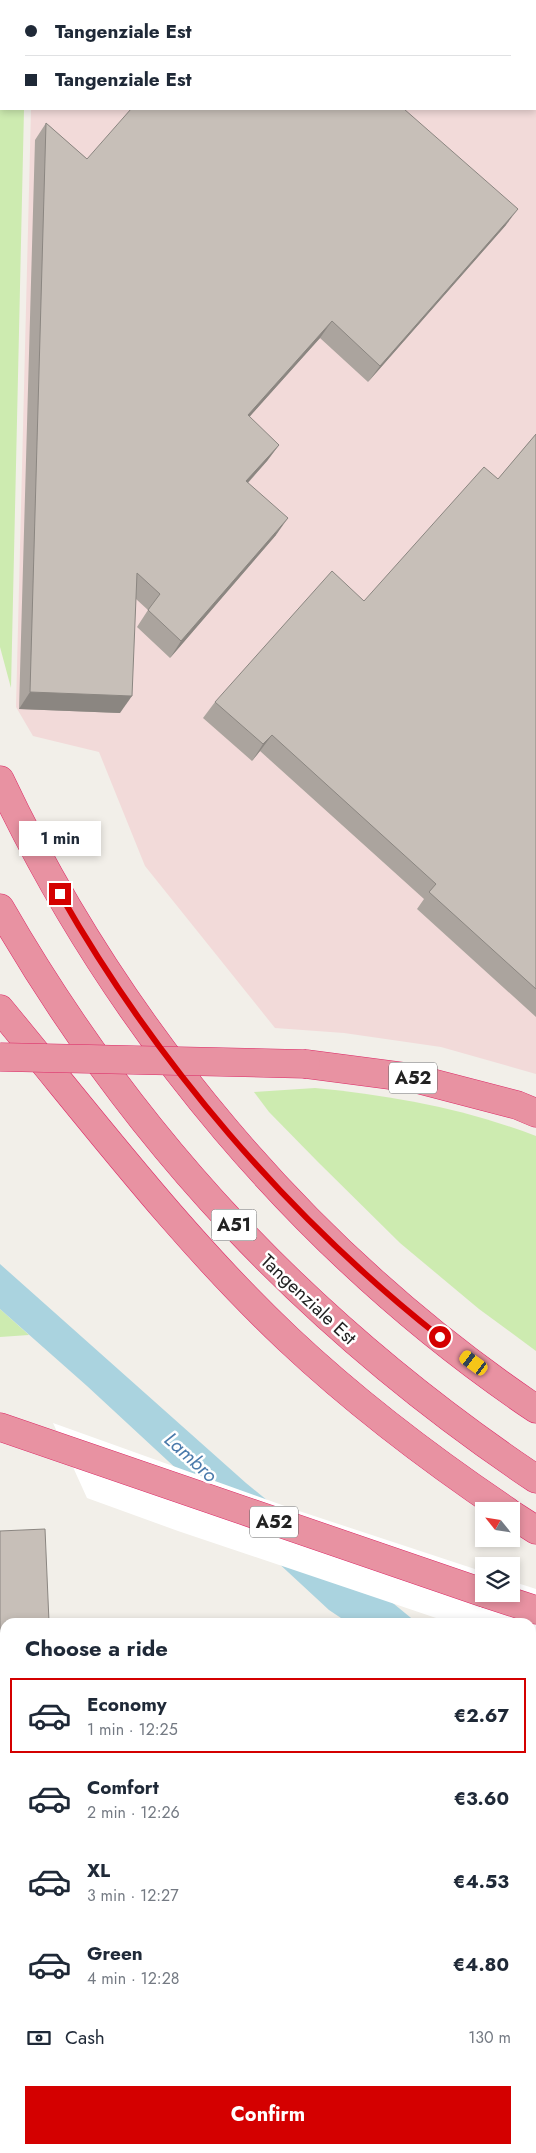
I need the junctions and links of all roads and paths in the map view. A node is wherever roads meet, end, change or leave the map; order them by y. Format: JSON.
{"nodes":[{"id":1,"x":0,"y":780,"type":"edge"},
{"id":2,"x":0,"y":908,"type":"edge"},
{"id":3,"x":0,"y":1010,"type":"edge"},
{"id":4,"x":0,"y":1057,"type":"edge"},
{"id":5,"x":536,"y":1113,"type":"edge"},
{"id":6,"x":536,"y":1408,"type":"edge"},
{"id":7,"x":0,"y":1427,"type":"edge"},
{"id":8,"x":536,"y":1479,"type":"edge"},
{"id":9,"x":494,"y":1502,"type":"edge"},
{"id":10,"x":520,"y":1520,"type":"edge"},
{"id":11,"x":536,"y":1530,"type":"edge"},
{"id":12,"x":475,"y":1590,"type":"edge"},
{"id":13,"x":512,"y":1602,"type":"edge"},
{"id":14,"x":536,"y":1610,"type":"edge"}],
"edges":[{"from":1,"to":6,"type":"highway"},
{"from":2,"to":8,"type":"highway","name":"Tangenziale Est","number":"A51"},
{"from":3,"to":9,"type":"highway"},
{"from":4,"to":5,"type":"highway","number":"A52","bridge":true},
{"from":7,"to":12,"type":"highway","number":"A52"},
{"from":10,"to":11,"type":"highway"},
{"from":13,"to":14,"type":"highway","number":"A52"}]}
